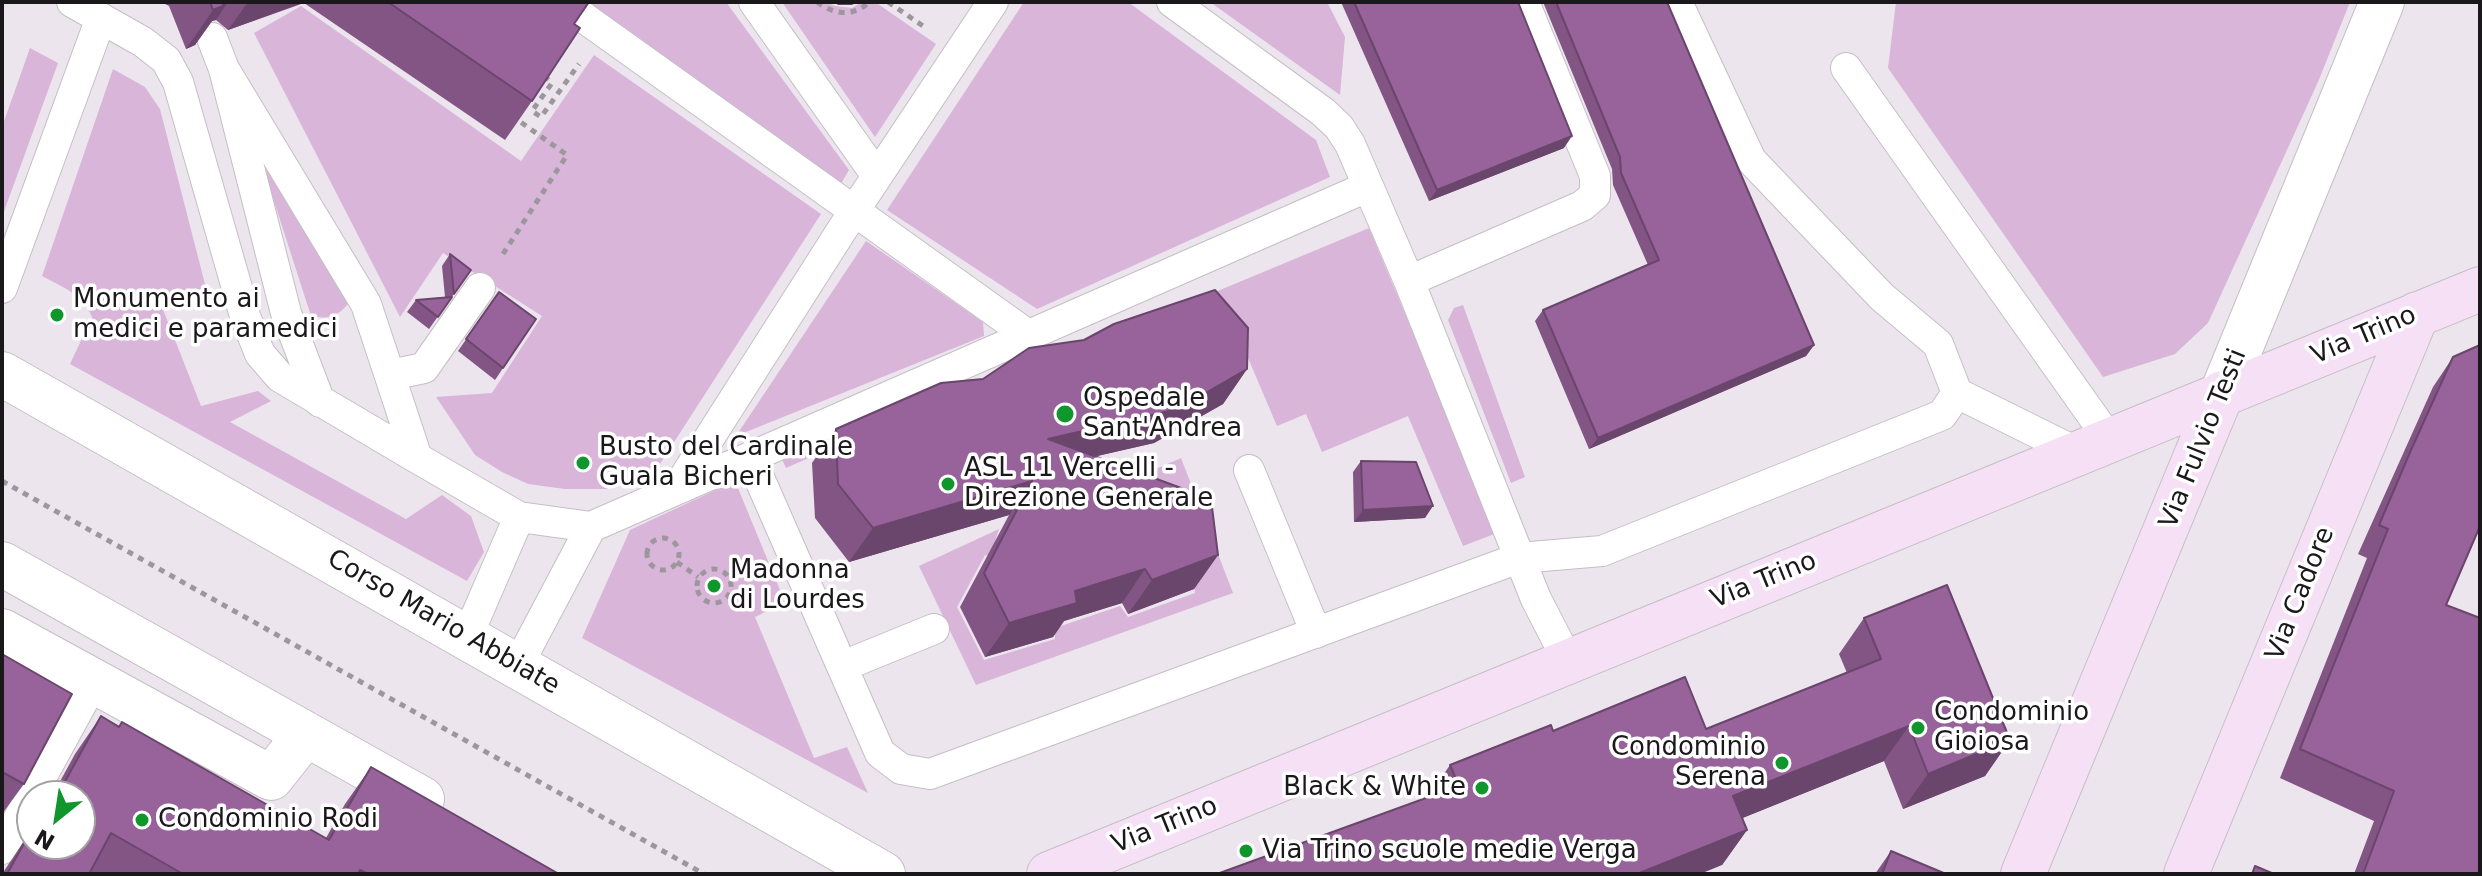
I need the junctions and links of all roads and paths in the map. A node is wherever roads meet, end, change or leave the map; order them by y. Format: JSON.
{"nodes":[{"id":1,"x":72,"y":2,"type":"edge"},
{"id":2,"x":562,"y":2,"type":"edge"},
{"id":3,"x":754,"y":2,"type":"edge"},
{"id":4,"x":817,"y":2,"type":"edge"},
{"id":5,"x":869,"y":2,"type":"edge"},
{"id":6,"x":993,"y":2,"type":"edge"},
{"id":7,"x":1172,"y":2,"type":"edge"},
{"id":8,"x":1524,"y":2,"type":"edge"},
{"id":9,"x":1677,"y":2,"type":"edge"},
{"id":10,"x":2382,"y":2,"type":"edge"},
{"id":11,"x":101,"y":18,"type":"junction"},
{"id":12,"x":212,"y":38,"type":"dead end"},
{"id":13,"x":1846,"y":68,"type":"dead end"},
{"id":14,"x":224,"y":69,"type":"junction"},
{"id":15,"x":540,"y":74,"type":"edge"},
{"id":16,"x":561,"y":89,"type":"edge"},
{"id":17,"x":511,"y":115,"type":"edge"},
{"id":18,"x":877,"y":176,"type":"junction"},
{"id":19,"x":1367,"y":187,"type":"junction"},
{"id":20,"x":854,"y":211,"type":"junction"},
{"id":21,"x":1409,"y":281,"type":"junction"},
{"id":22,"x":2,"y":288,"type":"edge"},
{"id":23,"x":480,"y":288,"type":"joint"},
{"id":24,"x":2480,"y":289,"type":"edge"},
{"id":25,"x":2417,"y":314,"type":"junction"},
{"id":26,"x":1028,"y":335,"type":"junction"},
{"id":27,"x":2,"y":374,"type":"edge"},
{"id":28,"x":390,"y":375,"type":"junction"},
{"id":29,"x":1957,"y":393,"type":"junction"},
{"id":30,"x":2222,"y":393,"type":"junction"},
{"id":31,"x":320,"y":402,"type":"junction"},
{"id":32,"x":2093,"y":446,"type":"junction"},
{"id":33,"x":750,"y":457,"type":"junction"},
{"id":34,"x":417,"y":458,"type":"junction"},
{"id":35,"x":1249,"y":470,"type":"dead end"},
{"id":36,"x":2,"y":481,"type":"edge"},
{"id":37,"x":678,"y":487,"type":"junction"},
{"id":38,"x":519,"y":517,"type":"junction"},
{"id":39,"x":591,"y":527,"type":"junction"},
{"id":40,"x":1519,"y":558,"type":"junction"},
{"id":41,"x":677,"y":562,"type":"junction"},
{"id":42,"x":2,"y":564,"type":"edge"},
{"id":43,"x":698,"y":577,"type":"junction"},
{"id":44,"x":934,"y":629,"type":"dead end"},
{"id":45,"x":2,"y":631,"type":"edge"},
{"id":46,"x":1316,"y":633,"type":"junction"},
{"id":47,"x":467,"y":637,"type":"junction"},
{"id":48,"x":1568,"y":661,"type":"junction"},
{"id":49,"x":518,"y":665,"type":"junction"},
{"id":50,"x":843,"y":666,"type":"junction"},
{"id":51,"x":102,"y":686,"type":"junction"},
{"id":52,"x":306,"y":734,"type":"junction"},
{"id":53,"x":79,"y":750,"type":"edge"},
{"id":54,"x":452,"y":815,"type":"edge"},
{"id":55,"x":2,"y":849,"type":"edge"},
{"id":56,"x":704,"y":874,"type":"edge"},
{"id":57,"x":883,"y":874,"type":"edge"},
{"id":58,"x":1049,"y":874,"type":"edge"},
{"id":59,"x":2023,"y":874,"type":"edge"},
{"id":60,"x":2186,"y":874,"type":"edge"}],
"edges":[{"from":1,"to":11,"type":"lane"},
{"from":2,"to":20,"type":"lane"},
{"from":3,"to":18,"type":"lane"},
{"from":4,"to":5,"type":"path"},
{"from":6,"to":18,"type":"lane"},
{"from":7,"to":19,"type":"lane"},
{"from":8,"to":21,"type":"lane"},
{"from":9,"to":29,"type":"lane"},
{"from":10,"to":30,"type":"street","name":"Via Fulvio Testi"},
{"from":11,"to":22,"type":"lane"},
{"from":11,"to":31,"type":"lane"},
{"from":12,"to":14,"type":"lane"},
{"from":13,"to":32,"type":"lane"},
{"from":14,"to":28,"type":"lane"},
{"from":14,"to":31,"type":"lane"},
{"from":15,"to":16,"type":"path"},
{"from":17,"to":23,"type":"path"},
{"from":18,"to":20,"type":"lane"},
{"from":19,"to":21,"type":"lane"},
{"from":19,"to":26,"type":"lane"},
{"from":20,"to":26,"type":"lane"},
{"from":20,"to":37,"type":"lane"},
{"from":21,"to":40,"type":"lane"},
{"from":23,"to":28,"type":"lane"},
{"from":24,"to":25,"type":"main road","name":"Via Trino"},
{"from":25,"to":30,"type":"main road","name":"Via Trino"},
{"from":25,"to":60,"type":"main road","name":"Via Cadore"},
{"from":26,"to":33,"type":"lane"},
{"from":27,"to":47,"type":"street","name":"Corso Mario Abbiate"},
{"from":28,"to":34,"type":"lane"},
{"from":29,"to":32,"type":"lane"},
{"from":29,"to":40,"type":"lane"},
{"from":30,"to":32,"type":"main road","name":"Via Trino"},
{"from":30,"to":59,"type":"main road","name":"Via Fulvio Testi"},
{"from":31,"to":34,"type":"lane"},
{"from":32,"to":48,"type":"main road","name":"Via Trino"},
{"from":33,"to":37,"type":"lane"},
{"from":33,"to":50,"type":"lane"},
{"from":34,"to":38,"type":"lane"},
{"from":35,"to":46,"type":"lane"},
{"from":36,"to":56,"type":"path"},
{"from":37,"to":39,"type":"lane"},
{"from":38,"to":39,"type":"lane"},
{"from":38,"to":47,"type":"lane"},
{"from":39,"to":49,"type":"lane"},
{"from":40,"to":46,"type":"lane"},
{"from":40,"to":48,"type":"lane"},
{"from":41,"to":41,"type":"path"},
{"from":41,"to":43,"type":"path"},
{"from":42,"to":52,"type":"street"},
{"from":43,"to":43,"type":"path"},
{"from":44,"to":50,"type":"lane"},
{"from":45,"to":51,"type":"street"},
{"from":46,"to":50,"type":"lane"},
{"from":47,"to":49,"type":"street","name":"Corso Mario Abbiate"},
{"from":48,"to":58,"type":"main road","name":"Via Trino"},
{"from":49,"to":57,"type":"street","name":"Corso Mario Abbiate"},
{"from":51,"to":52,"type":"street"},
{"from":51,"to":53,"type":"lane"},
{"from":51,"to":55,"type":"lane"},
{"from":52,"to":54,"type":"street"}]}
